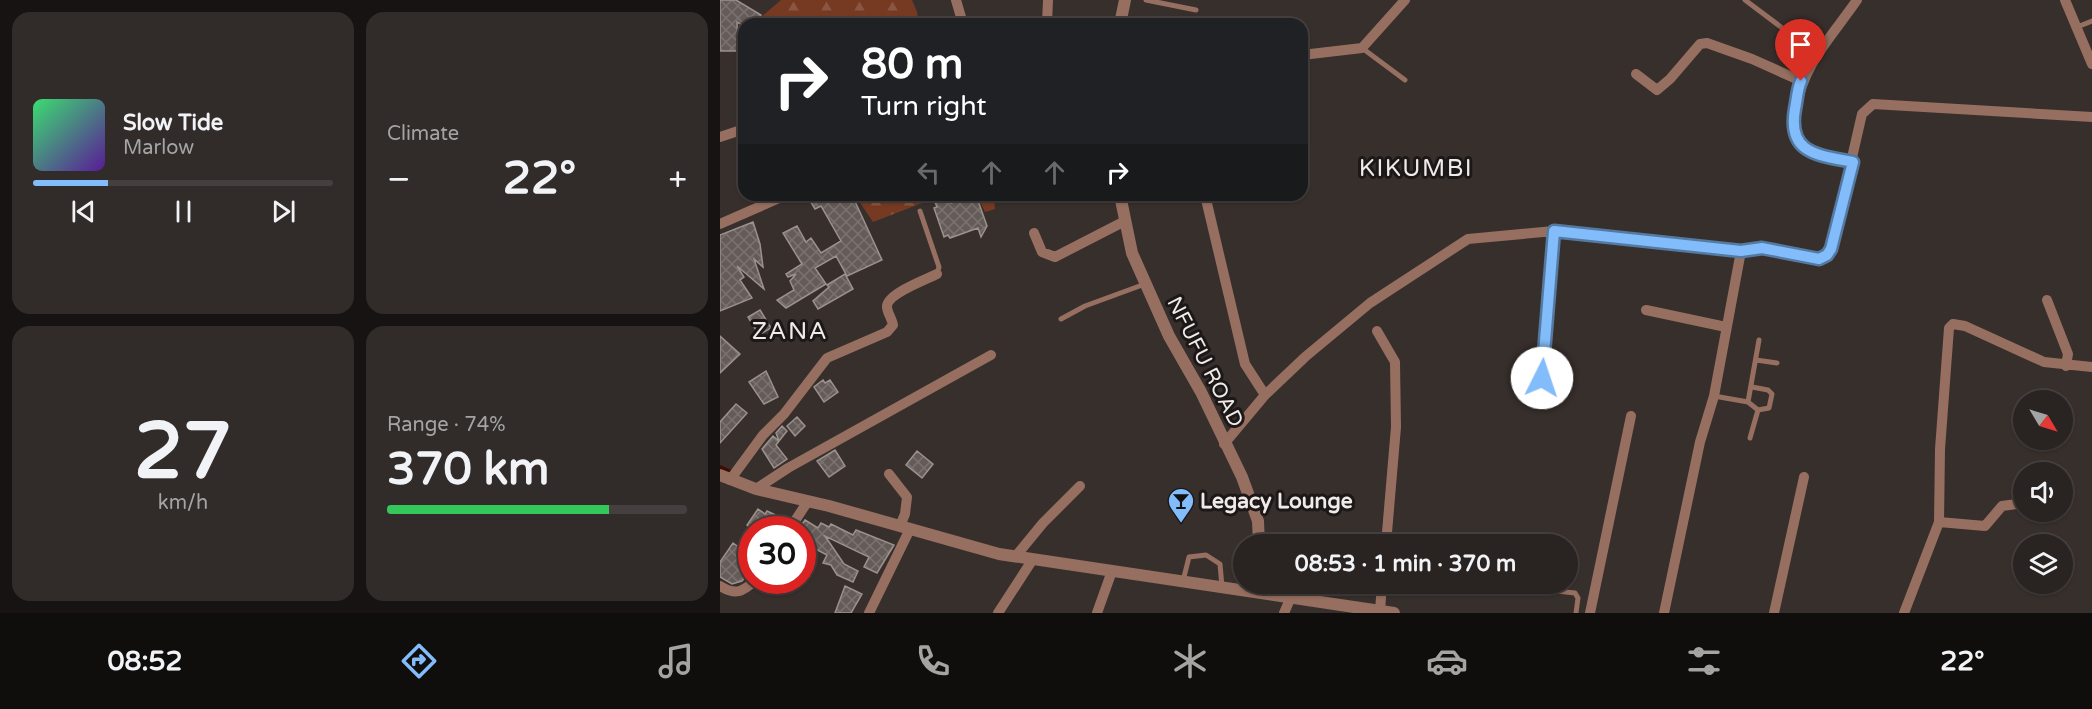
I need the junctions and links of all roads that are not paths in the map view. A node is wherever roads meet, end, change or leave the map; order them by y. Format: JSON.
{"nodes":[{"id":1,"x":956,"y":0,"type":"edge"},
{"id":2,"x":1048,"y":0,"type":"edge"},
{"id":3,"x":1125,"y":0,"type":"edge"},
{"id":4,"x":1146,"y":0,"type":"edge"},
{"id":5,"x":1405,"y":0,"type":"edge"},
{"id":6,"x":1746,"y":0,"type":"edge"},
{"id":7,"x":1857,"y":0,"type":"edge"},
{"id":8,"x":2065,"y":0,"type":"edge"},
{"id":9,"x":1196,"y":10,"type":"dead end"},
{"id":10,"x":961,"y":18,"type":"edge"},
{"id":11,"x":1047,"y":18,"type":"edge"},
{"id":12,"x":1121,"y":18,"type":"edge"},
{"id":13,"x":2092,"y":21,"type":"edge"},
{"id":14,"x":2077,"y":27,"type":"junction"},
{"id":15,"x":1362,"y":48,"type":"junction"},
{"id":16,"x":1308,"y":54,"type":"edge"},
{"id":17,"x":1816,"y":54,"type":"junction"},
{"id":18,"x":2092,"y":64,"type":"edge"},
{"id":19,"x":1636,"y":74,"type":"dead end"},
{"id":20,"x":1405,"y":80,"type":"dead end"},
{"id":21,"x":1801,"y":81,"type":"junction"},
{"id":22,"x":2092,"y":117,"type":"edge"},
{"id":23,"x":738,"y":131,"type":"edge"},
{"id":24,"x":720,"y":137,"type":"edge"},
{"id":25,"x":1853,"y":162,"type":"junction"},
{"id":26,"x":772,"y":201,"type":"edge"},
{"id":27,"x":1121,"y":201,"type":"edge"},
{"id":28,"x":1206,"y":201,"type":"edge"},
{"id":29,"x":920,"y":211,"type":"dead end"},
{"id":30,"x":1125,"y":221,"type":"junction"},
{"id":31,"x":720,"y":224,"type":"edge"},
{"id":32,"x":1554,"y":231,"type":"junction"},
{"id":33,"x":1034,"y":233,"type":"dead end"},
{"id":34,"x":1741,"y":251,"type":"junction"},
{"id":35,"x":937,"y":274,"type":"joint"},
{"id":36,"x":1145,"y":284,"type":"junction"},
{"id":37,"x":2047,"y":300,"type":"dead end"},
{"id":38,"x":1646,"y":310,"type":"dead end"},
{"id":39,"x":1061,"y":319,"type":"dead end"},
{"id":40,"x":1726,"y":327,"type":"junction"},
{"id":41,"x":1377,"y":331,"type":"dead end"},
{"id":42,"x":1759,"y":340,"type":"dead end"},
{"id":43,"x":991,"y":355,"type":"dead end"},
{"id":44,"x":1756,"y":360,"type":"junction"},
{"id":45,"x":1777,"y":363,"type":"dead end"},
{"id":46,"x":2066,"y":366,"type":"junction"},
{"id":47,"x":2092,"y":367,"type":"edge"},
{"id":48,"x":1555,"y":382,"type":"dead end"},
{"id":49,"x":1752,"y":387,"type":"junction"},
{"id":50,"x":1265,"y":395,"type":"junction"},
{"id":51,"x":1714,"y":396,"type":"junction"},
{"id":52,"x":1748,"y":402,"type":"junction"},
{"id":53,"x":1758,"y":410,"type":"junction"},
{"id":54,"x":1632,"y":416,"type":"dead end"},
{"id":55,"x":1750,"y":438,"type":"dead end"},
{"id":56,"x":1224,"y":444,"type":"junction"},
{"id":57,"x":889,"y":474,"type":"dead end"},
{"id":58,"x":1804,"y":477,"type":"dead end"},
{"id":59,"x":725,"y":478,"type":"edge"},
{"id":60,"x":1080,"y":486,"type":"dead end"},
{"id":61,"x":756,"y":489,"type":"junction"},
{"id":62,"x":808,"y":501,"type":"junction"},
{"id":63,"x":2013,"y":504,"type":"edge"},
{"id":64,"x":798,"y":516,"type":"edge"},
{"id":65,"x":1939,"y":522,"type":"junction"},
{"id":66,"x":905,"y":527,"type":"junction"},
{"id":67,"x":1259,"y":534,"type":"edge"},
{"id":68,"x":1387,"y":534,"type":"edge"},
{"id":69,"x":1015,"y":557,"type":"junction"},
{"id":70,"x":1033,"y":559,"type":"junction"},
{"id":71,"x":1112,"y":572,"type":"junction"},
{"id":72,"x":1183,"y":582,"type":"junction"},
{"id":73,"x":720,"y":586,"type":"edge"},
{"id":74,"x":1222,"y":587,"type":"junction"},
{"id":75,"x":1233,"y":587,"type":"edge"},
{"id":76,"x":738,"y":592,"type":"edge"},
{"id":77,"x":1281,"y":594,"type":"edge"},
{"id":78,"x":1381,"y":594,"type":"edge"},
{"id":79,"x":1576,"y":594,"type":"edge"},
{"id":80,"x":1291,"y":597,"type":"junction"},
{"id":81,"x":1380,"y":611,"type":"junction"},
{"id":82,"x":869,"y":613,"type":"edge"},
{"id":83,"x":998,"y":613,"type":"edge"},
{"id":84,"x":1097,"y":613,"type":"edge"},
{"id":85,"x":1284,"y":613,"type":"edge"},
{"id":86,"x":1394,"y":613,"type":"edge"},
{"id":87,"x":1575,"y":613,"type":"edge"},
{"id":88,"x":1590,"y":613,"type":"edge"},
{"id":89,"x":1664,"y":613,"type":"edge"},
{"id":90,"x":1774,"y":613,"type":"edge"},
{"id":91,"x":1904,"y":613,"type":"edge"}],
"edges":[{"from":1,"to":10,"type":"street"},
{"from":2,"to":11,"type":"street"},
{"from":3,"to":12,"type":"street"},
{"from":4,"to":9,"type":"lane"},
{"from":5,"to":15,"type":"street"},
{"from":6,"to":17,"type":"lane"},
{"from":7,"to":17,"type":"street"},
{"from":8,"to":14,"type":"street"},
{"from":13,"to":14,"type":"lane"},
{"from":14,"to":18,"type":"street"},
{"from":15,"to":16,"type":"street"},
{"from":15,"to":20,"type":"lane"},
{"from":17,"to":21,"type":"street"},
{"from":19,"to":21,"type":"street"},
{"from":21,"to":25,"type":"street"},
{"from":22,"to":25,"type":"street"},
{"from":23,"to":24,"type":"street"},
{"from":25,"to":34,"type":"street"},
{"from":26,"to":31,"type":"street"},
{"from":27,"to":30,"type":"street","name":"NFUFU ROAD"},
{"from":28,"to":50,"type":"street"},
{"from":29,"to":35,"type":"lane"},
{"from":30,"to":33,"type":"street"},
{"from":30,"to":36,"type":"street","name":"NFUFU ROAD"},
{"from":32,"to":34,"type":"street"},
{"from":32,"to":48,"type":"street"},
{"from":32,"to":50,"type":"street"},
{"from":34,"to":40,"type":"street"},
{"from":35,"to":59,"type":"street"},
{"from":36,"to":39,"type":"lane"},
{"from":36,"to":56,"type":"street","name":"NFUFU ROAD"},
{"from":37,"to":46,"type":"street"},
{"from":38,"to":40,"type":"street"},
{"from":40,"to":51,"type":"street"},
{"from":41,"to":68,"type":"street"},
{"from":42,"to":44,"type":"lane"},
{"from":43,"to":61,"type":"street"},
{"from":44,"to":45,"type":"lane"},
{"from":44,"to":49,"type":"lane"},
{"from":46,"to":47,"type":"street"},
{"from":46,"to":65,"type":"street"},
{"from":49,"to":52,"type":"lane"},
{"from":49,"to":53,"type":"lane"},
{"from":50,"to":56,"type":"street"},
{"from":51,"to":52,"type":"lane"},
{"from":51,"to":89,"type":"street"},
{"from":52,"to":53,"type":"lane"},
{"from":53,"to":55,"type":"lane"},
{"from":54,"to":88,"type":"street"},
{"from":56,"to":67,"type":"street","name":"NFUFU ROAD"},
{"from":57,"to":66,"type":"street"},
{"from":58,"to":90,"type":"street"},
{"from":59,"to":61,"type":"street"},
{"from":60,"to":69,"type":"street"},
{"from":61,"to":62,"type":"street"},
{"from":62,"to":64,"type":"street"},
{"from":62,"to":66,"type":"street"},
{"from":63,"to":65,"type":"street"},
{"from":65,"to":91,"type":"street"},
{"from":66,"to":69,"type":"street"},
{"from":66,"to":82,"type":"street"},
{"from":69,"to":70,"type":"street"},
{"from":70,"to":71,"type":"street"},
{"from":70,"to":83,"type":"street"},
{"from":71,"to":72,"type":"street"},
{"from":71,"to":84,"type":"street"},
{"from":72,"to":74,"type":"street"},
{"from":72,"to":74,"type":"lane"},
{"from":73,"to":76,"type":"street"},
{"from":74,"to":75,"type":"street"},
{"from":77,"to":80,"type":"street"},
{"from":78,"to":81,"type":"street"},
{"from":79,"to":87,"type":"lane"},
{"from":80,"to":81,"type":"street"},
{"from":80,"to":85,"type":"street"},
{"from":81,"to":86,"type":"street"}]}
